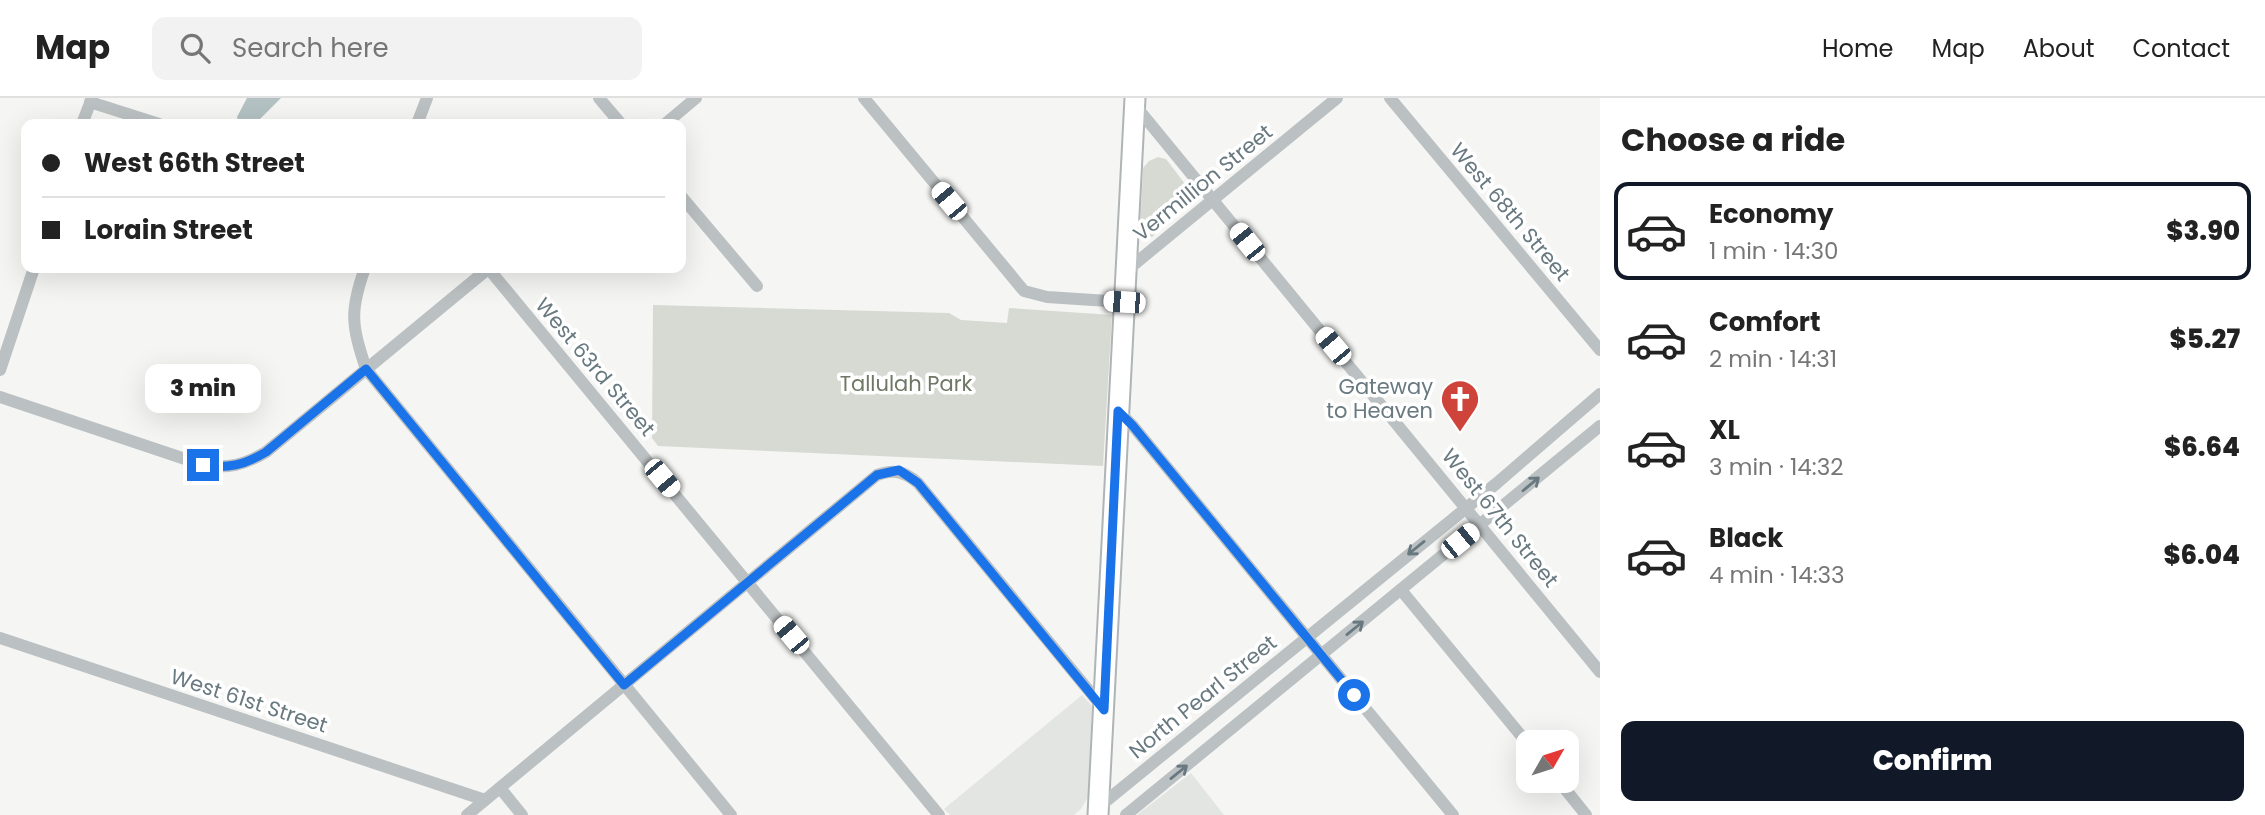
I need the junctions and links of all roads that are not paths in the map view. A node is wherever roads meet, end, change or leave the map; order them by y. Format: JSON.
{"nodes":[{"id":1,"x":427,"y":98,"type":"edge"},
{"id":2,"x":599,"y":98,"type":"edge"},
{"id":3,"x":696,"y":98,"type":"edge"},
{"id":4,"x":864,"y":98,"type":"edge"},
{"id":5,"x":1337,"y":98,"type":"edge"},
{"id":6,"x":1391,"y":98,"type":"edge"},
{"id":7,"x":91,"y":100,"type":"edge"},
{"id":8,"x":1133,"y":100,"type":"edge"},
{"id":9,"x":84,"y":119,"type":"edge"},
{"id":10,"x":145,"y":119,"type":"edge"},
{"id":11,"x":419,"y":119,"type":"edge"},
{"id":12,"x":617,"y":119,"type":"edge"},
{"id":13,"x":670,"y":119,"type":"edge"},
{"id":14,"x":1213,"y":200,"type":"junction"},
{"id":15,"x":686,"y":202,"type":"edge"},
{"id":16,"x":1126,"y":271,"type":"junction"},
{"id":17,"x":32,"y":273,"type":"edge"},
{"id":18,"x":364,"y":273,"type":"edge"},
{"id":19,"x":483,"y":273,"type":"edge"},
{"id":20,"x":493,"y":273,"type":"edge"},
{"id":21,"x":757,"y":286,"type":"dead end"},
{"id":22,"x":1124,"y":302,"type":"junction"},
{"id":23,"x":1600,"y":350,"type":"edge"},
{"id":24,"x":366,"y":369,"type":"junction"},
{"id":25,"x":0,"y":370,"type":"edge"},
{"id":26,"x":1600,"y":394,"type":"edge"},
{"id":27,"x":0,"y":397,"type":"edge"},
{"id":28,"x":1118,"y":411,"type":"junction"},
{"id":29,"x":1600,"y":426,"type":"edge"},
{"id":30,"x":1466,"y":507,"type":"junction"},
{"id":31,"x":1480,"y":525,"type":"junction"},
{"id":32,"x":748,"y":583,"type":"junction"},
{"id":33,"x":1401,"y":590,"type":"junction"},
{"id":34,"x":1306,"y":637,"type":"junction"},
{"id":35,"x":0,"y":638,"type":"edge"},
{"id":36,"x":1322,"y":655,"type":"junction"},
{"id":37,"x":1600,"y":672,"type":"edge"},
{"id":38,"x":624,"y":685,"type":"junction"},
{"id":39,"x":1104,"y":710,"type":"junction"},
{"id":40,"x":1516,"y":730,"type":"edge"},
{"id":41,"x":500,"y":788,"type":"junction"},
{"id":42,"x":1568,"y":793,"type":"edge"},
{"id":43,"x":485,"y":800,"type":"junction"},
{"id":44,"x":1095,"y":812,"type":"edge"},
{"id":45,"x":467,"y":815,"type":"edge"},
{"id":46,"x":522,"y":815,"type":"edge"},
{"id":47,"x":731,"y":815,"type":"edge"},
{"id":48,"x":940,"y":815,"type":"edge"},
{"id":49,"x":1126,"y":815,"type":"edge"},
{"id":50,"x":1453,"y":815,"type":"edge"},
{"id":51,"x":1586,"y":815,"type":"edge"}],
"edges":[{"from":1,"to":11,"type":"street"},
{"from":2,"to":12,"type":"street"},
{"from":3,"to":13,"type":"street"},
{"from":4,"to":22,"type":"street"},
{"from":5,"to":14,"type":"street","name":"Vermillion Street"},
{"from":6,"to":23,"type":"street","name":"West 68th Street"},
{"from":7,"to":9,"type":"street"},
{"from":7,"to":10,"type":"street"},
{"from":8,"to":14,"type":"street","name":"West 67th Street"},
{"from":8,"to":16,"type":"main road"},
{"from":14,"to":16,"type":"street","name":"Vermillion Street"},
{"from":14,"to":30,"type":"street","name":"West 67th Street"},
{"from":15,"to":21,"type":"street"},
{"from":16,"to":22,"type":"main road"},
{"from":17,"to":25,"type":"street"},
{"from":18,"to":24,"type":"street"},
{"from":19,"to":24,"type":"street"},
{"from":20,"to":32,"type":"street","name":"West 63rd Street"},
{"from":22,"to":28,"type":"main road"},
{"from":24,"to":27,"type":"street"},
{"from":24,"to":38,"type":"street"},
{"from":26,"to":30,"type":"street","name":"North Pearl Street"},
{"from":28,"to":34,"type":"street"},
{"from":28,"to":39,"type":"main road"},
{"from":31,"to":29,"type":"street","name":"North Pearl Street","one_way":true},
{"from":30,"to":31,"type":"street","name":"West 67th Street"},
{"from":30,"to":34,"type":"street","name":"North Pearl Street","one_way":true},
{"from":31,"to":33,"type":"street","name":"North Pearl Street"},
{"from":31,"to":37,"type":"street","name":"West 67th Street"},
{"from":32,"to":38,"type":"street"},
{"from":32,"to":39,"type":"street"},
{"from":32,"to":48,"type":"street","name":"West 63rd Street"},
{"from":36,"to":33,"type":"street","name":"North Pearl Street","one_way":true},
{"from":33,"to":40,"type":"street"},
{"from":34,"to":36,"type":"street"},
{"from":34,"to":44,"type":"street","name":"North Pearl Street"},
{"from":35,"to":43,"type":"street","name":"West 61st Street"},
{"from":49,"to":36,"type":"street","name":"North Pearl Street","one_way":true},
{"from":36,"to":50,"type":"street"},
{"from":38,"to":41,"type":"street"},
{"from":38,"to":47,"type":"street"},
{"from":39,"to":44,"type":"main road"},
{"from":41,"to":43,"type":"street"},
{"from":41,"to":46,"type":"street"},
{"from":42,"to":51,"type":"street"},
{"from":43,"to":45,"type":"street"}]}
